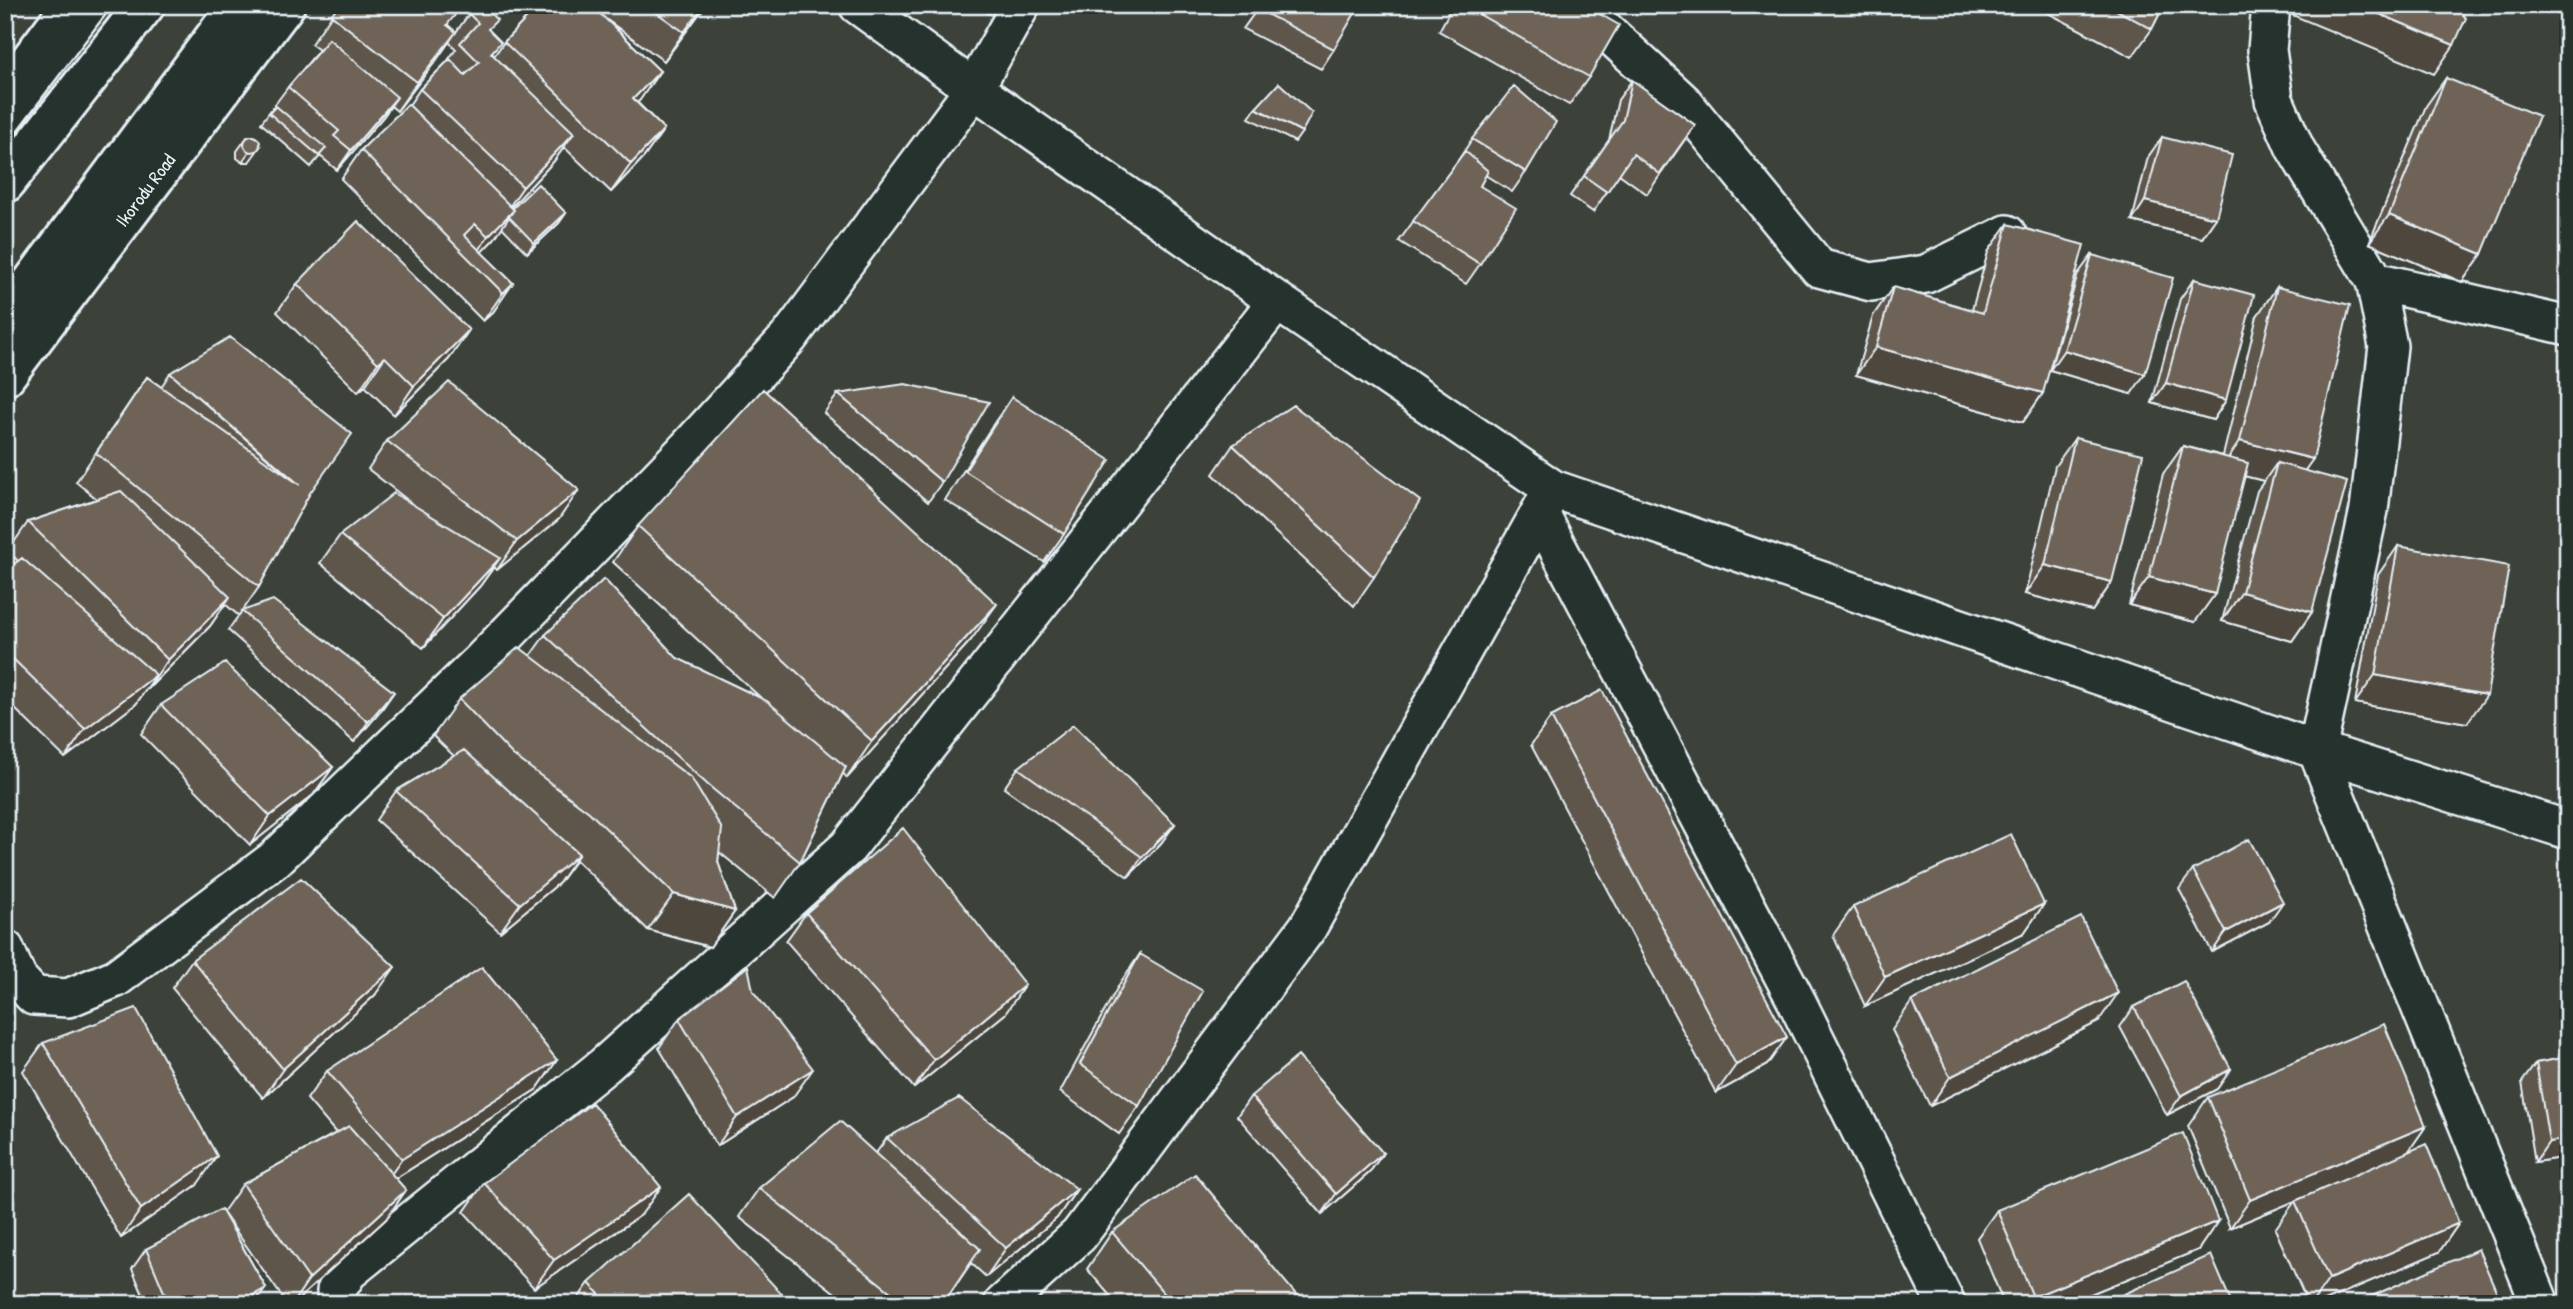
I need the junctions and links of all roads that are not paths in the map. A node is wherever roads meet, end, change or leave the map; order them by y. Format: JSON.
{"nodes":[{"id":1,"x":72,"y":5,"type":"edge"},
{"id":2,"x":100,"y":5,"type":"edge"},
{"id":3,"x":145,"y":5,"type":"edge"},
{"id":4,"x":239,"y":5,"type":"edge"},
{"id":5,"x":285,"y":5,"type":"edge"},
{"id":6,"x":858,"y":5,"type":"edge"},
{"id":7,"x":1021,"y":5,"type":"edge"},
{"id":8,"x":1578,"y":5,"type":"edge"},
{"id":9,"x":2271,"y":5,"type":"edge"},
{"id":10,"x":974,"y":89,"type":"junction"},
{"id":11,"x":5,"y":94,"type":"edge"},
{"id":12,"x":5,"y":130,"type":"edge"},
{"id":13,"x":5,"y":183,"type":"edge"},
{"id":14,"x":2007,"y":234,"type":"edge"},
{"id":15,"x":2375,"y":281,"type":"junction"},
{"id":16,"x":1276,"y":301,"type":"junction"},
{"id":17,"x":5,"y":319,"type":"edge"},
{"id":18,"x":2568,"y":326,"type":"edge"},
{"id":19,"x":5,"y":376,"type":"edge"},
{"id":20,"x":1547,"y":502,"type":"junction"},
{"id":21,"x":2317,"y":750,"type":"junction"},
{"id":22,"x":2568,"y":830,"type":"edge"},
{"id":23,"x":5,"y":949,"type":"edge"},
{"id":24,"x":339,"y":1304,"type":"edge"},
{"id":25,"x":1003,"y":1304,"type":"edge"},
{"id":26,"x":1946,"y":1304,"type":"edge"},
{"id":27,"x":2540,"y":1304,"type":"edge"}],
"edges":[{"from":1,"to":11,"type":"main road"},
{"from":2,"to":12,"type":"lane"},
{"from":3,"to":13,"type":"main road"},
{"from":4,"to":17,"type":"main road","name":"Ikorodu Road"},
{"from":5,"to":19,"type":"main road","name":"Ikorodu Road"},
{"from":6,"to":10,"type":"street"},
{"from":7,"to":10,"type":"street"},
{"from":8,"to":14,"type":"street"},
{"from":9,"to":15,"type":"street"},
{"from":10,"to":16,"type":"street"},
{"from":10,"to":23,"type":"street"},
{"from":15,"to":18,"type":"street"},
{"from":15,"to":21,"type":"street"},
{"from":16,"to":20,"type":"street"},
{"from":16,"to":24,"type":"street"},
{"from":20,"to":21,"type":"street"},
{"from":20,"to":25,"type":"street"},
{"from":20,"to":26,"type":"street"},
{"from":21,"to":22,"type":"street"},
{"from":21,"to":27,"type":"street"}]}
